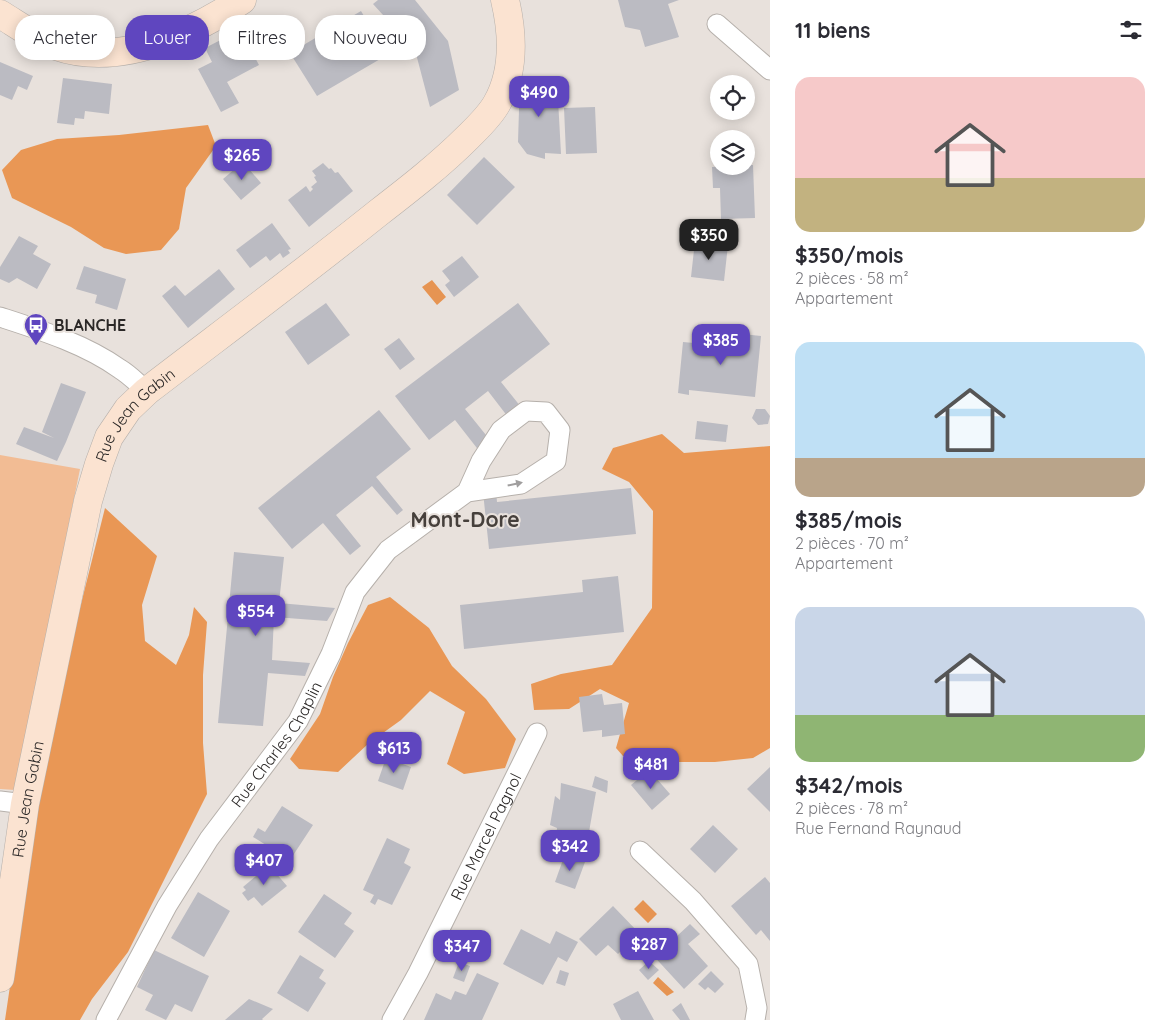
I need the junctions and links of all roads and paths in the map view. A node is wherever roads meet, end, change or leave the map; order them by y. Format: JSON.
{"nodes":[{"id":1,"x":242,"y":0,"type":"edge"},
{"id":2,"x":505,"y":0,"type":"edge"},
{"id":3,"x":0,"y":14,"type":"edge"},
{"id":4,"x":717,"y":24,"type":"dead end"},
{"id":5,"x":770,"y":70,"type":"edge"},
{"id":6,"x":0,"y":316,"type":"edge"},
{"id":7,"x":147,"y":391,"type":"junction"},
{"id":8,"x":467,"y":492,"type":"junction"},
{"id":9,"x":536,"y":733,"type":"dead end"},
{"id":10,"x":13,"y":803,"type":"edge"},
{"id":11,"x":640,"y":851,"type":"dead end"},
{"id":12,"x":0,"y":978,"type":"edge"},
{"id":13,"x":106,"y":1020,"type":"edge"},
{"id":14,"x":392,"y":1020,"type":"edge"},
{"id":15,"x":755,"y":1020,"type":"edge"}],
"edges":[{"from":1,"to":3,"type":"street"},
{"from":2,"to":7,"type":"street","name":"Rue Jean Gabin"},
{"from":4,"to":5,"type":"street"},
{"from":6,"to":7,"type":"street"},
{"from":7,"to":10,"type":"street","name":"Rue Jean Gabin"},
{"from":8,"to":8,"type":"street","name":"Rue Charles Chaplin","one_way":true},
{"from":8,"to":13,"type":"street","name":"Rue Charles Chaplin"},
{"from":9,"to":14,"type":"street","name":"Rue Marcel Pagnol"},
{"from":10,"to":12,"type":"street","name":"Rue Jean Gabin"},
{"from":11,"to":15,"type":"street"}]}
